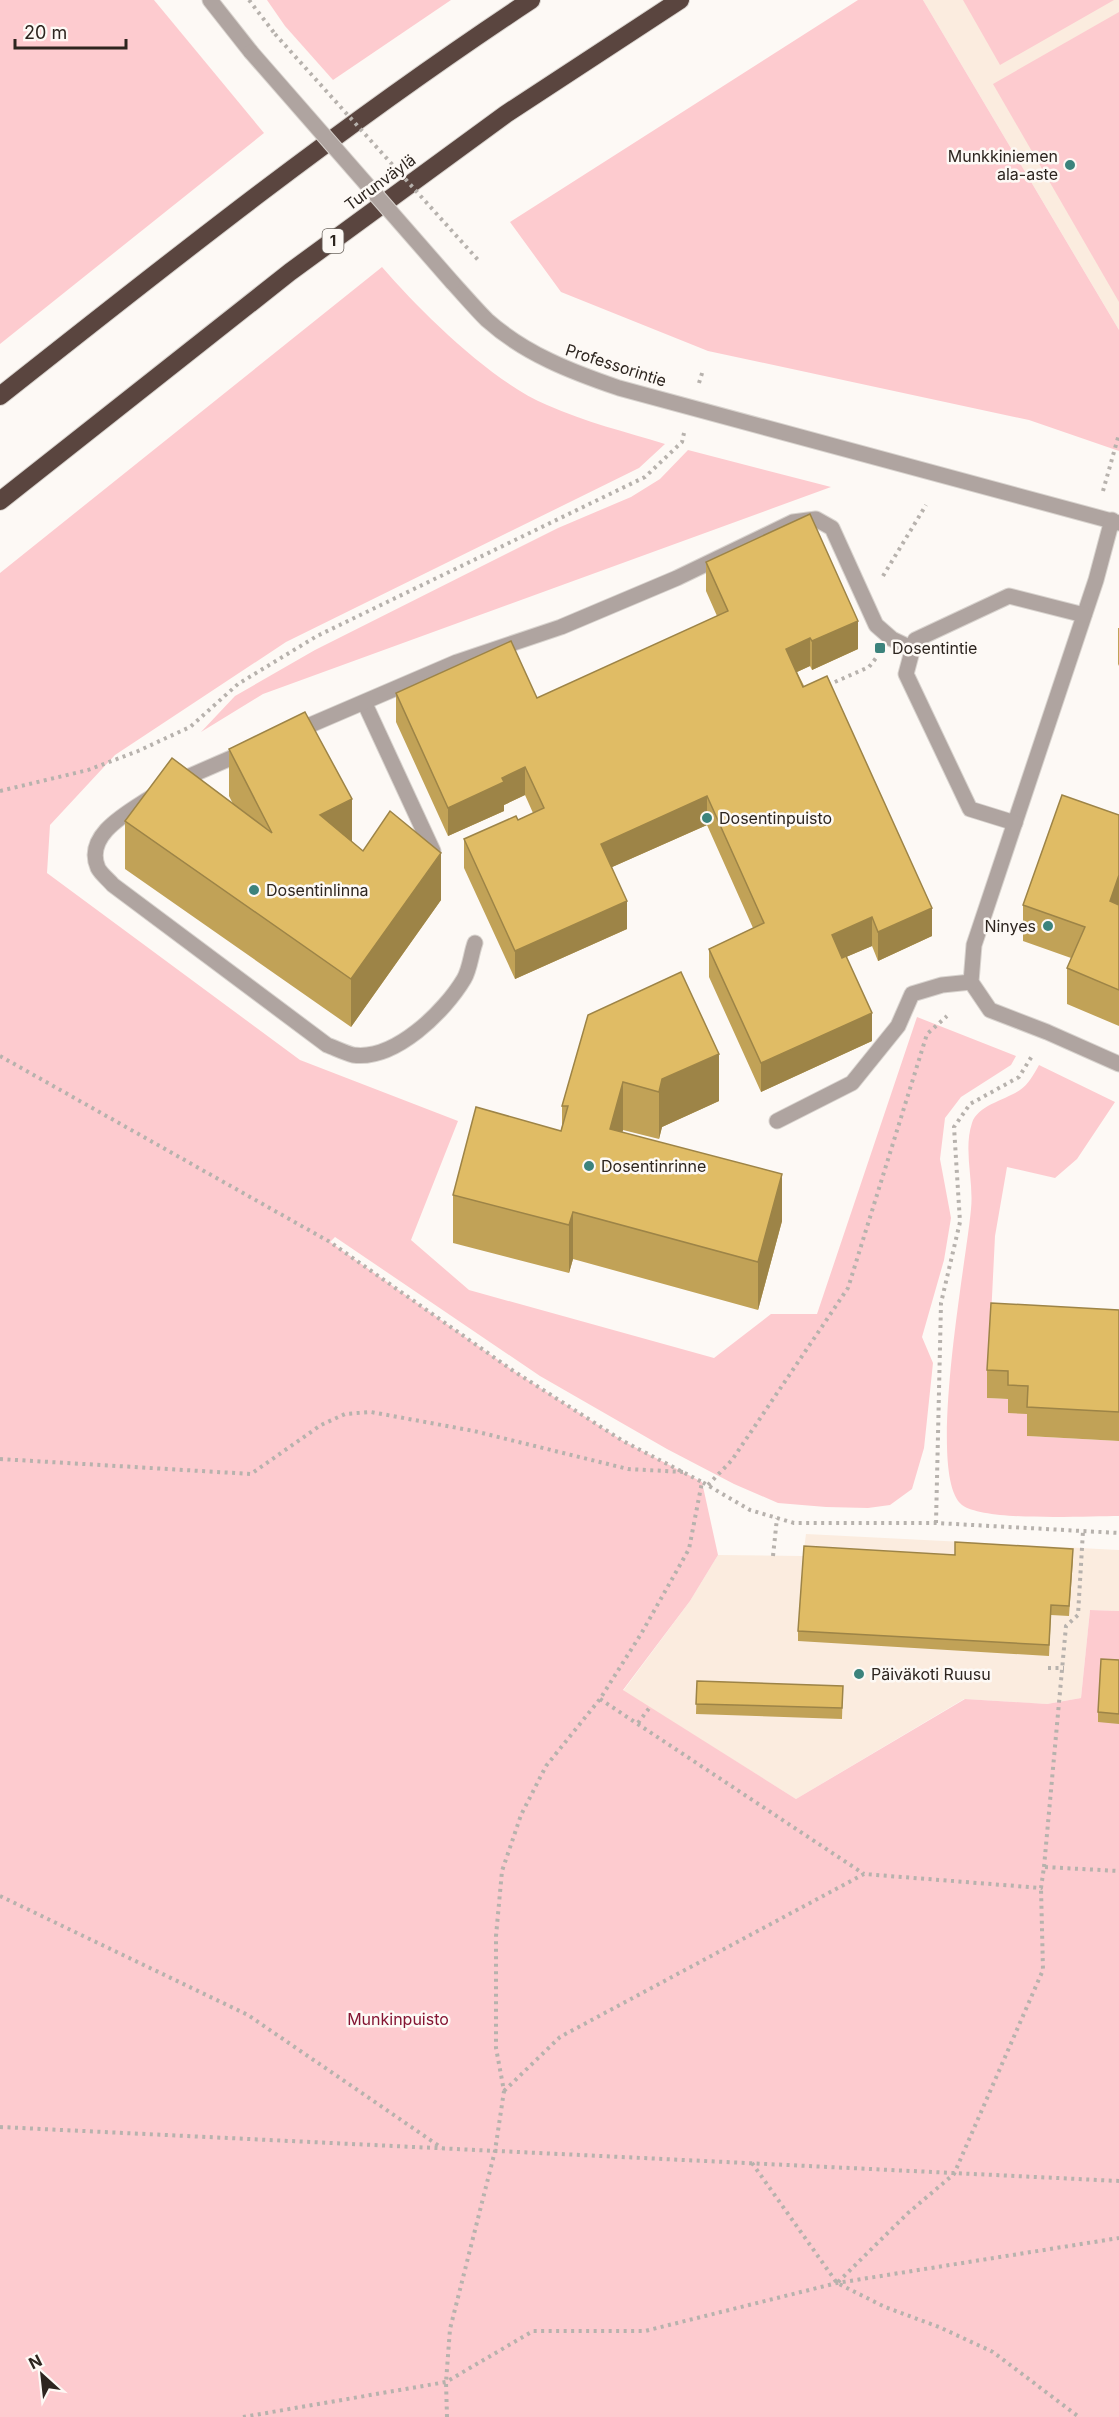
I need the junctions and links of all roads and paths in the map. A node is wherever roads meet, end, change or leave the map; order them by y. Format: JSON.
{"nodes":[{"id":1,"x":210,"y":0,"type":"edge"},
{"id":2,"x":249,"y":0,"type":"edge"},
{"id":3,"x":531,"y":0,"type":"edge"},
{"id":4,"x":680,"y":0,"type":"edge"},
{"id":5,"x":479,"y":261,"type":"dead end"},
{"id":6,"x":0,"y":396,"type":"edge"},
{"id":7,"x":1119,"y":434,"type":"edge"},
{"id":8,"x":682,"y":442,"type":"dead end"},
{"id":9,"x":1109,"y":467,"type":"dead end"},
{"id":10,"x":0,"y":501,"type":"edge"},
{"id":11,"x":1115,"y":522,"type":"edge"},
{"id":12,"x":1084,"y":615,"type":"junction"},
{"id":13,"x":913,"y":648,"type":"junction"},
{"id":14,"x":365,"y":704,"type":"junction"},
{"id":15,"x":0,"y":791,"type":"edge"},
{"id":16,"x":1015,"y":823,"type":"junction"},
{"id":17,"x":433,"y":851,"type":"edge"},
{"id":18,"x":475,"y":943,"type":"dead end"},
{"id":19,"x":971,"y":982,"type":"junction"},
{"id":20,"x":947,"y":1016,"type":"dead end"},
{"id":21,"x":1047,"y":1032,"type":"junction"},
{"id":22,"x":0,"y":1056,"type":"edge"},
{"id":23,"x":1119,"y":1064,"type":"edge"},
{"id":24,"x":777,"y":1120,"type":"dead end"},
{"id":25,"x":0,"y":1459,"type":"edge"},
{"id":26,"x":685,"y":1472,"type":"junction"},
{"id":27,"x":702,"y":1482,"type":"junction"},
{"id":28,"x":708,"y":1485,"type":"junction"},
{"id":29,"x":777,"y":1518,"type":"junction"},
{"id":30,"x":936,"y":1523,"type":"junction"},
{"id":31,"x":1083,"y":1531,"type":"junction"},
{"id":32,"x":1119,"y":1533,"type":"edge"},
{"id":33,"x":773,"y":1556,"type":"dead end"},
{"id":34,"x":1048,"y":1668,"type":"dead end"},
{"id":35,"x":1064,"y":1668,"type":"junction"},
{"id":36,"x":600,"y":1699,"type":"junction"},
{"id":37,"x":650,"y":1707,"type":"dead end"},
{"id":38,"x":638,"y":1723,"type":"junction"},
{"id":39,"x":1044,"y":1867,"type":"junction"},
{"id":40,"x":1119,"y":1871,"type":"edge"},
{"id":41,"x":864,"y":1874,"type":"junction"},
{"id":42,"x":1041,"y":1888,"type":"junction"},
{"id":43,"x":0,"y":1896,"type":"edge"},
{"id":44,"x":504,"y":2091,"type":"junction"},
{"id":45,"x":0,"y":2127,"type":"edge"},
{"id":46,"x":443,"y":2148,"type":"junction"},
{"id":47,"x":495,"y":2151,"type":"junction"},
{"id":48,"x":752,"y":2163,"type":"junction"},
{"id":49,"x":954,"y":2174,"type":"junction"},
{"id":50,"x":1119,"y":2181,"type":"edge"},
{"id":51,"x":1119,"y":2238,"type":"edge"},
{"id":52,"x":837,"y":2283,"type":"junction"},
{"id":53,"x":446,"y":2382,"type":"junction"},
{"id":54,"x":243,"y":2417,"type":"edge"},
{"id":55,"x":447,"y":2417,"type":"edge"},
{"id":56,"x":1078,"y":2417,"type":"edge"}],
"edges":[{"from":1,"to":11,"type":"street","name":"Professorintie","bridge":true},
{"from":2,"to":5,"type":"path","bridge":true},
{"from":3,"to":6,"type":"highway"},
{"from":4,"to":10,"type":"highway","name":"Turunväylä","number":"1"},
{"from":7,"to":9,"type":"path"},
{"from":8,"to":15,"type":"path"},
{"from":11,"to":12,"type":"street"},
{"from":12,"to":13,"type":"street"},
{"from":12,"to":16,"type":"street"},
{"from":13,"to":14,"type":"street"},
{"from":13,"to":16,"type":"street"},
{"from":14,"to":17,"type":"street"},
{"from":14,"to":18,"type":"street"},
{"from":16,"to":19,"type":"street"},
{"from":19,"to":21,"type":"street"},
{"from":19,"to":24,"type":"street"},
{"from":20,"to":28,"type":"path"},
{"from":21,"to":23,"type":"street"},
{"from":21,"to":30,"type":"path"},
{"from":22,"to":26,"type":"path"},
{"from":25,"to":26,"type":"path"},
{"from":26,"to":27,"type":"path"},
{"from":27,"to":28,"type":"path"},
{"from":27,"to":36,"type":"path"},
{"from":28,"to":29,"type":"path"},
{"from":29,"to":30,"type":"path"},
{"from":29,"to":33,"type":"path"},
{"from":30,"to":31,"type":"path"},
{"from":31,"to":32,"type":"path"},
{"from":31,"to":35,"type":"path"},
{"from":34,"to":35,"type":"path"},
{"from":35,"to":39,"type":"path"},
{"from":36,"to":38,"type":"path"},
{"from":36,"to":44,"type":"path"},
{"from":37,"to":38,"type":"path"},
{"from":38,"to":41,"type":"path"},
{"from":39,"to":40,"type":"path"},
{"from":39,"to":42,"type":"path"},
{"from":41,"to":42,"type":"path"},
{"from":41,"to":44,"type":"path"},
{"from":42,"to":49,"type":"path"},
{"from":43,"to":46,"type":"path"},
{"from":44,"to":47,"type":"path"},
{"from":45,"to":46,"type":"path"},
{"from":46,"to":47,"type":"path"},
{"from":47,"to":48,"type":"path"},
{"from":47,"to":53,"type":"path"},
{"from":48,"to":49,"type":"path"},
{"from":48,"to":52,"type":"path"},
{"from":49,"to":50,"type":"path"},
{"from":49,"to":52,"type":"path"},
{"from":51,"to":52,"type":"path"},
{"from":52,"to":53,"type":"path"},
{"from":52,"to":56,"type":"path"},
{"from":53,"to":54,"type":"path"},
{"from":53,"to":55,"type":"path"}]}
